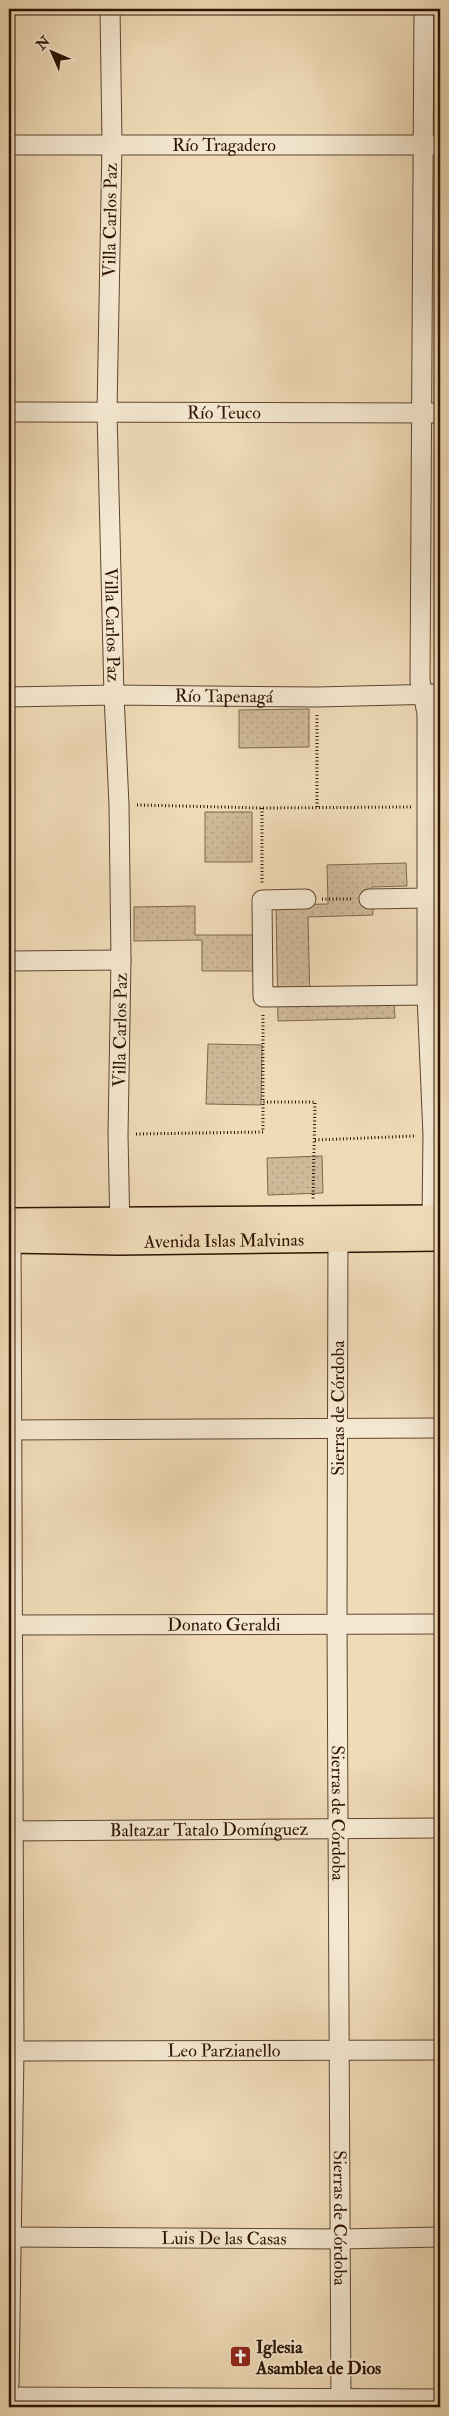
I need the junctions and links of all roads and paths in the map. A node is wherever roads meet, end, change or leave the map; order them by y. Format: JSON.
{"nodes":[{"id":1,"x":110,"y":9,"type":"edge"},
{"id":2,"x":424,"y":9,"type":"edge"},
{"id":3,"x":112,"y":143,"type":"junction"},
{"id":4,"x":9,"y":145,"type":"edge"},
{"id":5,"x":432,"y":145,"type":"edge"},
{"id":6,"x":9,"y":412,"type":"edge"},
{"id":7,"x":107,"y":412,"type":"junction"},
{"id":8,"x":431,"y":413,"type":"edge"},
{"id":9,"x":432,"y":694,"type":"edge"},
{"id":10,"x":114,"y":695,"type":"junction"},
{"id":11,"x":9,"y":697,"type":"edge"},
{"id":12,"x":317,"y":697,"type":"junction"},
{"id":13,"x":119,"y":805,"type":"junction"},
{"id":14,"x":426,"y":807,"type":"junction"},
{"id":15,"x":262,"y":808,"type":"junction"},
{"id":16,"x":318,"y":808,"type":"junction"},
{"id":17,"x":369,"y":898,"type":"joint"},
{"id":18,"x":427,"y":898,"type":"junction"},
{"id":19,"x":306,"y":899,"type":"joint"},
{"id":20,"x":262,"y":900,"type":"junction"},
{"id":21,"x":121,"y":960,"type":"junction"},
{"id":22,"x":9,"y":962,"type":"edge"},
{"id":23,"x":431,"y":983,"type":"edge"},
{"id":24,"x":263,"y":997,"type":"junction"},
{"id":25,"x":263,"y":1102,"type":"junction"},
{"id":26,"x":118,"y":1134,"type":"junction"},
{"id":27,"x":433,"y":1135,"type":"junction"},
{"id":28,"x":315,"y":1140,"type":"junction"},
{"id":29,"x":312,"y":1220,"type":"junction"},
{"id":30,"x":438,"y":1224,"type":"edge"},
{"id":31,"x":338,"y":1229,"type":"junction"},
{"id":32,"x":10,"y":1230,"type":"edge"},
{"id":33,"x":120,"y":1231,"type":"junction"},
{"id":34,"x":338,"y":1428,"type":"junction"},
{"id":35,"x":440,"y":1428,"type":"edge"},
{"id":36,"x":12,"y":1430,"type":"junction"},
{"id":37,"x":337,"y":1624,"type":"junction"},
{"id":38,"x":440,"y":1624,"type":"edge"},
{"id":39,"x":10,"y":1625,"type":"edge"},
{"id":40,"x":339,"y":1828,"type":"junction"},
{"id":41,"x":440,"y":1828,"type":"edge"},
{"id":42,"x":10,"y":1831,"type":"edge"},
{"id":43,"x":340,"y":2050,"type":"junction"},
{"id":44,"x":440,"y":2050,"type":"edge"},
{"id":45,"x":11,"y":2052,"type":"edge"},
{"id":46,"x":10,"y":2237,"type":"edge"},
{"id":47,"x":440,"y":2237,"type":"edge"},
{"id":48,"x":341,"y":2239,"type":"junction"},
{"id":49,"x":9,"y":2384,"type":"edge"},
{"id":50,"x":9,"y":2397,"type":"edge"},
{"id":51,"x":440,"y":2399,"type":"edge"},
{"id":52,"x":341,"y":2403,"type":"edge"}],
"edges":[{"from":1,"to":3,"type":"street","name":"Villa Carlos Paz"},
{"from":2,"to":5,"type":"street"},
{"from":3,"to":4,"type":"street","name":"Río Tragadero"},
{"from":3,"to":5,"type":"street","name":"Río Tragadero"},
{"from":3,"to":7,"type":"street","name":"Villa Carlos Paz"},
{"from":5,"to":8,"type":"street"},
{"from":6,"to":7,"type":"street","name":"Río Teuco"},
{"from":7,"to":8,"type":"street","name":"Río Teuco"},
{"from":7,"to":10,"type":"street","name":"Villa Carlos Paz"},
{"from":8,"to":9,"type":"street"},
{"from":9,"to":12,"type":"street","name":"Río Tapenagá"},
{"from":9,"to":14,"type":"street"},
{"from":10,"to":11,"type":"street","name":"Río Tapenagá"},
{"from":10,"to":12,"type":"street","name":"Río Tapenagá"},
{"from":10,"to":13,"type":"street","name":"Villa Carlos Paz"},
{"from":12,"to":16,"type":"path"},
{"from":13,"to":15,"type":"path"},
{"from":13,"to":21,"type":"street","name":"Villa Carlos Paz"},
{"from":14,"to":16,"type":"path"},
{"from":14,"to":18,"type":"street"},
{"from":15,"to":16,"type":"path"},
{"from":15,"to":20,"type":"path"},
{"from":17,"to":18,"type":"street"},
{"from":17,"to":19,"type":"path"},
{"from":18,"to":23,"type":"street"},
{"from":19,"to":20,"type":"street"},
{"from":20,"to":24,"type":"street"},
{"from":21,"to":22,"type":"street"},
{"from":21,"to":26,"type":"street","name":"Villa Carlos Paz"},
{"from":23,"to":24,"type":"street"},
{"from":23,"to":27,"type":"street"},
{"from":24,"to":25,"type":"path"},
{"from":25,"to":26,"type":"path"},
{"from":25,"to":28,"type":"path"},
{"from":26,"to":33,"type":"street","name":"Villa Carlos Paz"},
{"from":27,"to":28,"type":"path"},
{"from":27,"to":30,"type":"street"},
{"from":28,"to":29,"type":"path"},
{"from":29,"to":31,"type":"main road","name":"Avenida Islas Malvinas"},
{"from":29,"to":33,"type":"main road","name":"Avenida Islas Malvinas"},
{"from":30,"to":31,"type":"main road","name":"Avenida Islas Malvinas"},
{"from":31,"to":33,"type":"main road","name":"Avenida Islas Malvinas"},
{"from":31,"to":34,"type":"street","name":"Sierras de Córdoba"},
{"from":32,"to":33,"type":"main road","name":"Avenida Islas Malvinas"},
{"from":32,"to":36,"type":"street"},
{"from":34,"to":35,"type":"street"},
{"from":34,"to":36,"type":"street"},
{"from":34,"to":37,"type":"street","name":"Sierras de Córdoba"},
{"from":36,"to":39,"type":"street"},
{"from":37,"to":38,"type":"street","name":"Donato Geraldi"},
{"from":37,"to":39,"type":"street","name":"Donato Geraldi"},
{"from":37,"to":40,"type":"street","name":"Sierras de Córdoba"},
{"from":39,"to":42,"type":"street"},
{"from":40,"to":41,"type":"street","name":"Baltazar Tatalo Domínguez"},
{"from":40,"to":42,"type":"street","name":"Baltazar Tatalo Domínguez"},
{"from":40,"to":43,"type":"street","name":"Sierras de Córdoba"},
{"from":42,"to":45,"type":"street"},
{"from":43,"to":44,"type":"street","name":"Leo Parzianello"},
{"from":43,"to":45,"type":"street","name":"Leo Parzianello"},
{"from":43,"to":48,"type":"street","name":"Sierras de Córdoba"},
{"from":45,"to":46,"type":"street"},
{"from":46,"to":48,"type":"street","name":"Luis De las Casas"},
{"from":46,"to":49,"type":"street"},
{"from":47,"to":48,"type":"street","name":"Luis De las Casas"},
{"from":48,"to":52,"type":"street","name":"Sierras de Córdoba"},
{"from":50,"to":52,"type":"street"},
{"from":51,"to":52,"type":"street"}]}
